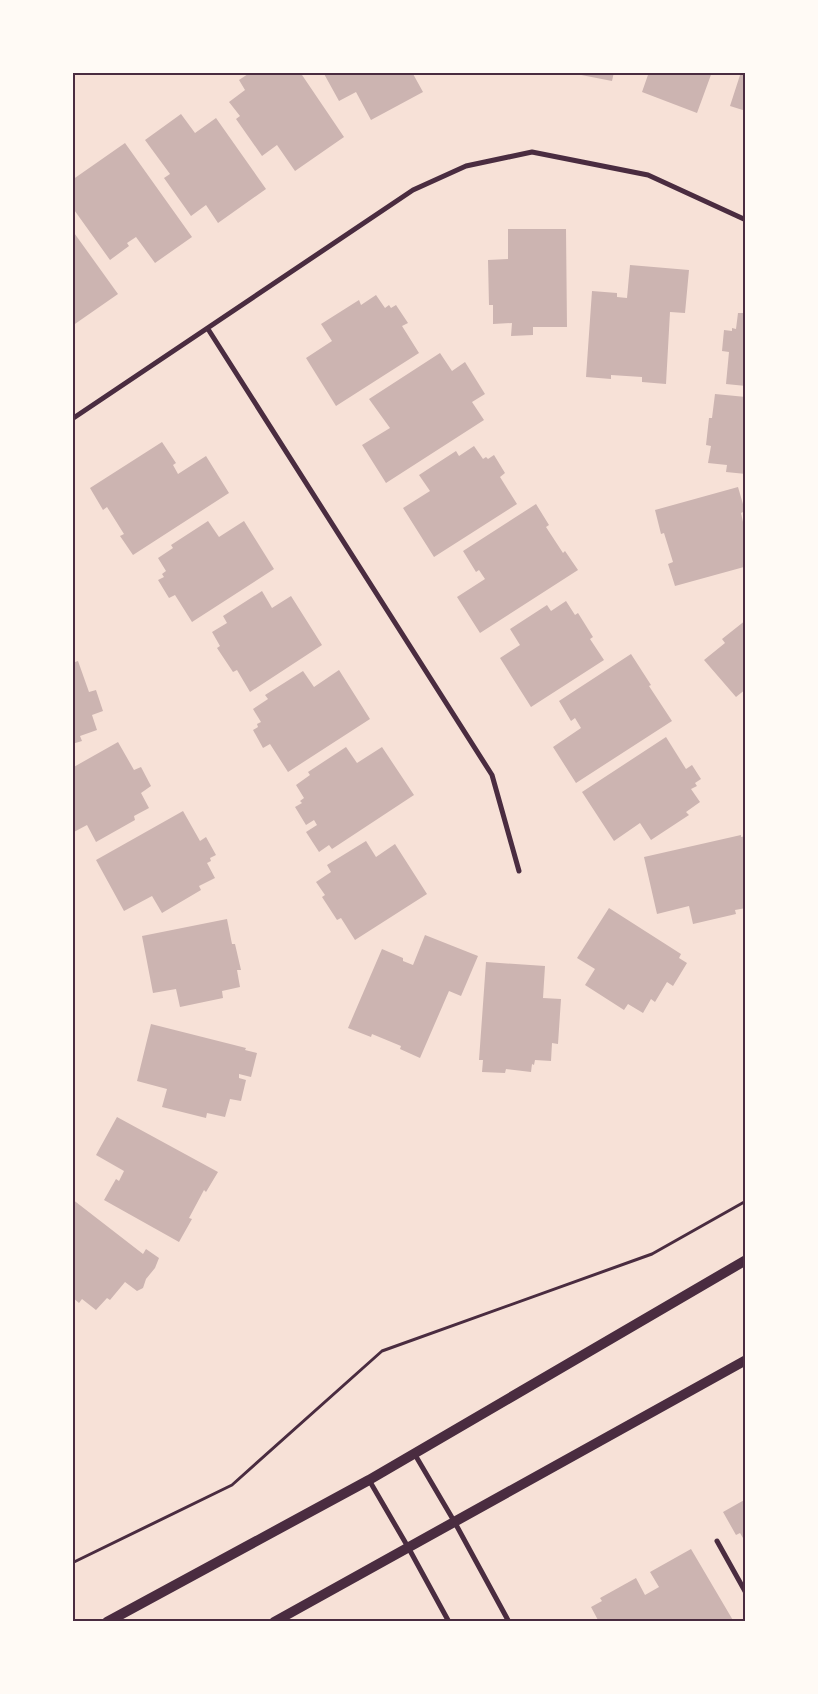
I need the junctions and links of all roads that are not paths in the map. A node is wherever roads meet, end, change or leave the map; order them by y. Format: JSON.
{"nodes":[{"id":1,"x":746,"y":220,"type":"edge"},
{"id":2,"x":208,"y":329,"type":"junction"},
{"id":3,"x":72,"y":419,"type":"edge"},
{"id":4,"x":520,"y":870,"type":"dead end"},
{"id":5,"x":746,"y":1260,"type":"edge"},
{"id":6,"x":746,"y":1360,"type":"edge"},
{"id":7,"x":414,"y":1453,"type":"junction"},
{"id":8,"x":369,"y":1480,"type":"junction"},
{"id":9,"x":454,"y":1521,"type":"junction"},
{"id":10,"x":717,"y":1541,"type":"dead end"},
{"id":11,"x":408,"y":1547,"type":"junction"},
{"id":12,"x":746,"y":1593,"type":"edge"},
{"id":13,"x":107,"y":1622,"type":"edge"},
{"id":14,"x":274,"y":1622,"type":"edge"},
{"id":15,"x":449,"y":1622,"type":"edge"},
{"id":16,"x":509,"y":1622,"type":"edge"}],
"edges":[{"from":1,"to":2,"type":"street"},
{"from":2,"to":3,"type":"street"},
{"from":2,"to":4,"type":"street"},
{"from":5,"to":7,"type":"main road"},
{"from":6,"to":9,"type":"main road"},
{"from":7,"to":8,"type":"main road"},
{"from":7,"to":9,"type":"street"},
{"from":8,"to":11,"type":"street"},
{"from":8,"to":13,"type":"main road"},
{"from":9,"to":11,"type":"main road"},
{"from":9,"to":16,"type":"street"},
{"from":10,"to":12,"type":"street"},
{"from":11,"to":14,"type":"main road"},
{"from":11,"to":15,"type":"street"}]}
